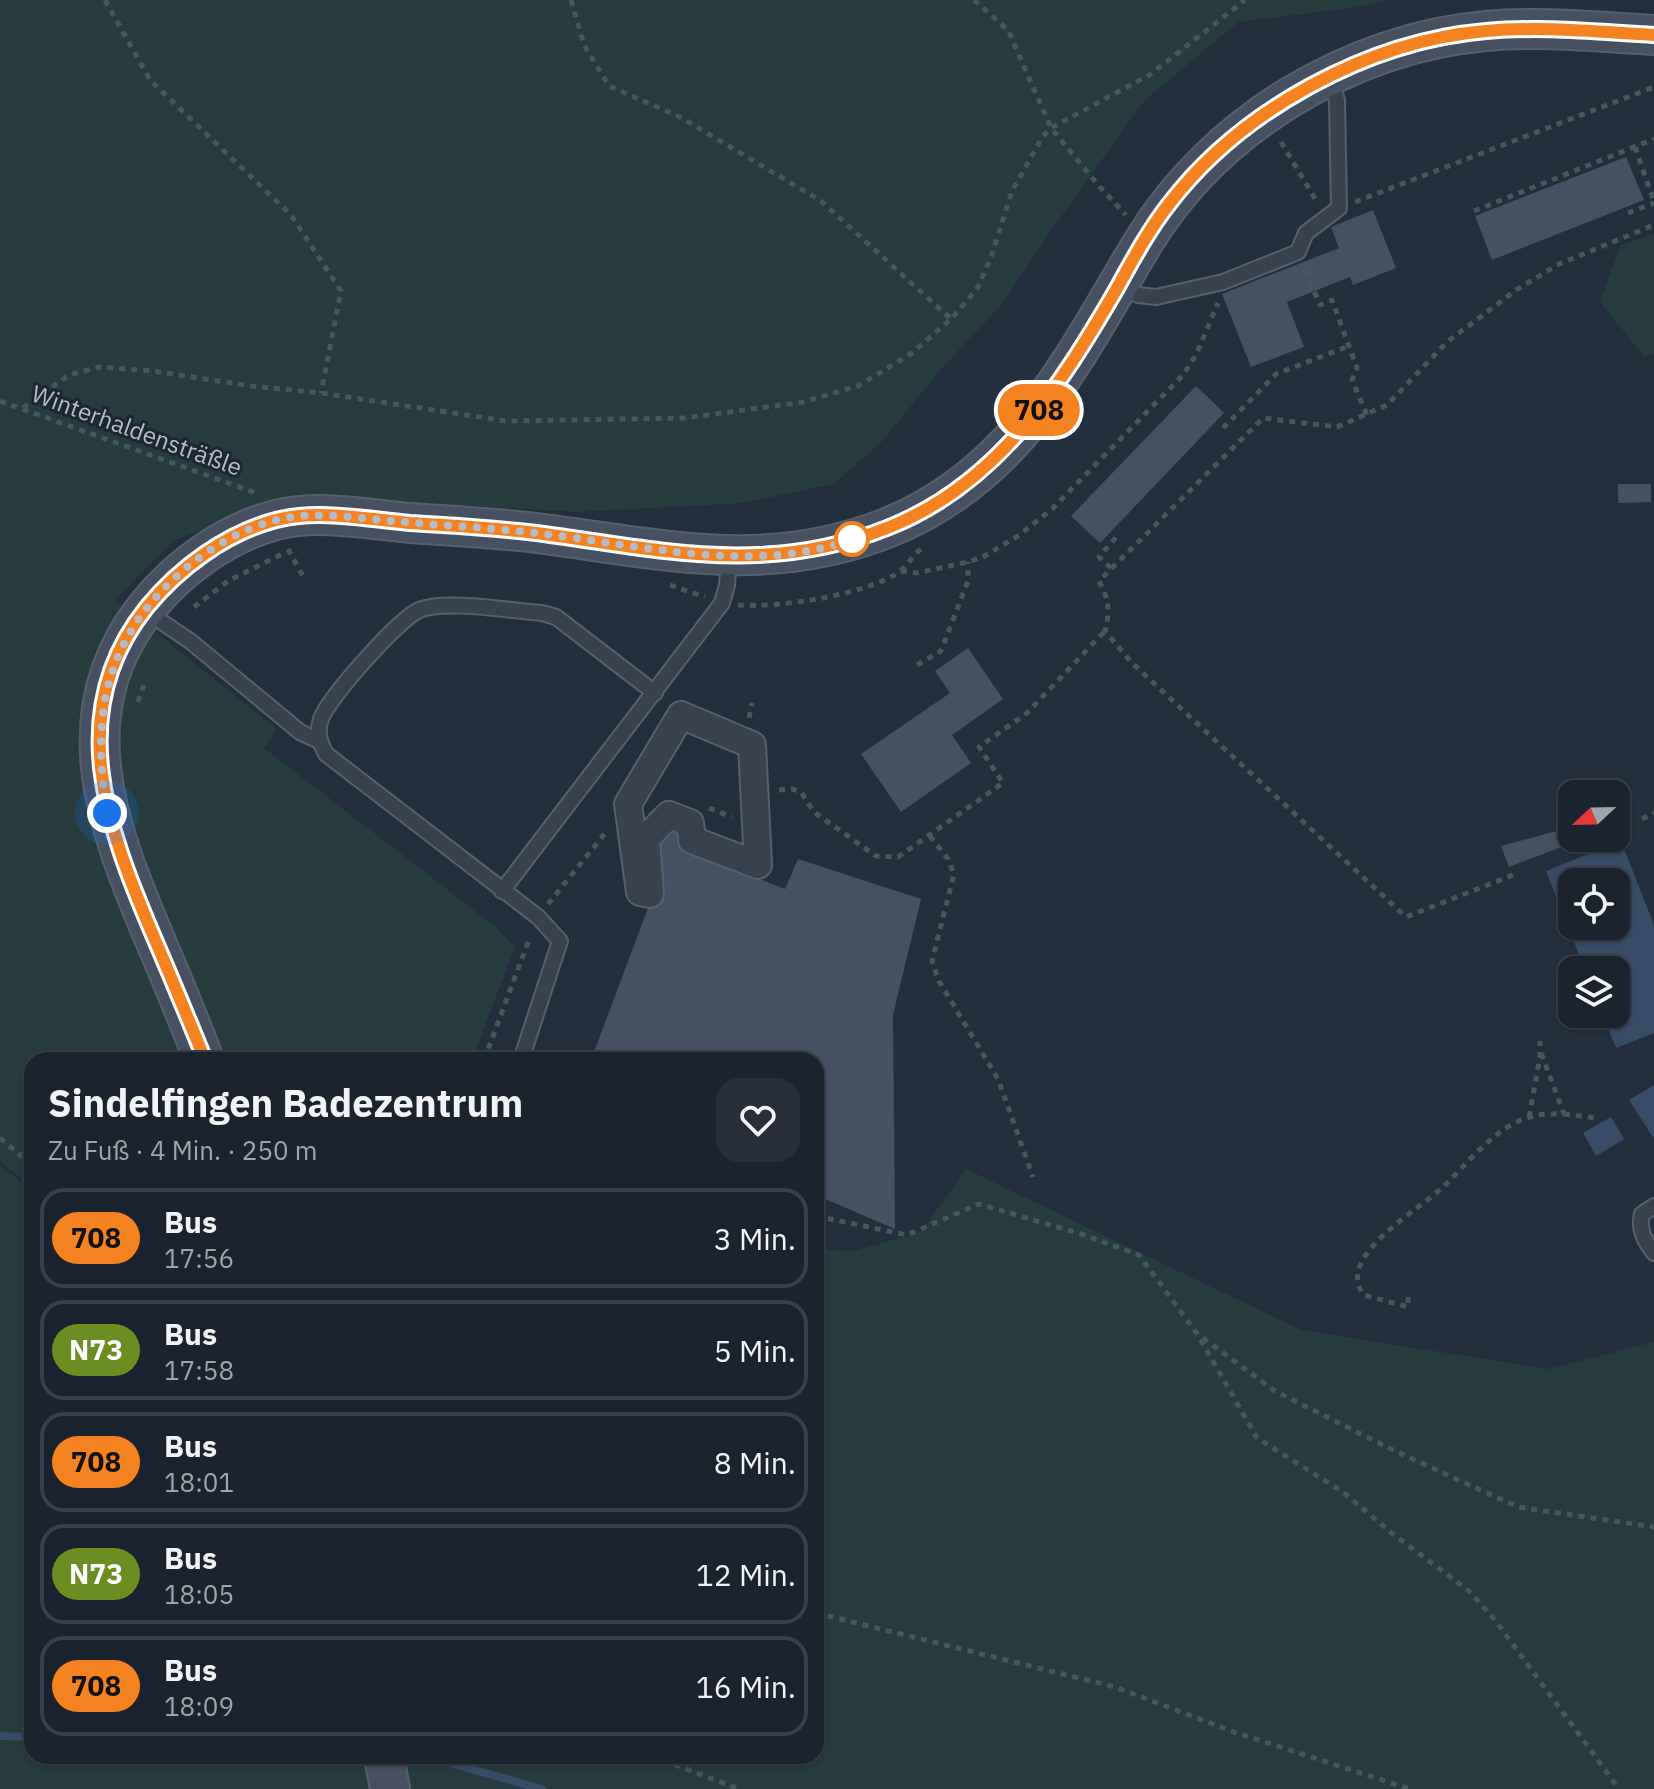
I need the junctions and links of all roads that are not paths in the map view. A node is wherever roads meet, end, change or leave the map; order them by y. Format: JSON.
{"nodes":[{"id":1,"x":1654,"y":35,"type":"edge"},
{"id":2,"x":1331,"y":76,"type":"junction"},
{"id":3,"x":1118,"y":287,"type":"junction"},
{"id":4,"x":730,"y":556,"type":"junction"},
{"id":5,"x":158,"y":620,"type":"junction"},
{"id":6,"x":655,"y":693,"type":"junction"},
{"id":7,"x":319,"y":741,"type":"junction"},
{"id":8,"x":754,"y":792,"type":"joint"},
{"id":9,"x":502,"y":891,"type":"junction"},
{"id":10,"x":201,"y":1052,"type":"edge"},
{"id":11,"x":524,"y":1052,"type":"edge"},
{"id":12,"x":1654,"y":1206,"type":"edge"},
{"id":13,"x":1654,"y":1253,"type":"edge"}],
"edges":[{"from":1,"to":2,"type":"street"},
{"from":2,"to":3,"type":"street"},
{"from":2,"to":3,"type":"lane"},
{"from":3,"to":4,"type":"street"},
{"from":4,"to":5,"type":"street"},
{"from":4,"to":6,"type":"lane"},
{"from":5,"to":7,"type":"lane"},
{"from":5,"to":10,"type":"street"},
{"from":6,"to":7,"type":"lane"},
{"from":6,"to":9,"type":"lane"},
{"from":7,"to":9,"type":"lane"},
{"from":8,"to":8,"type":"street"},
{"from":9,"to":11,"type":"lane"},
{"from":12,"to":13,"type":"lane"}]}
